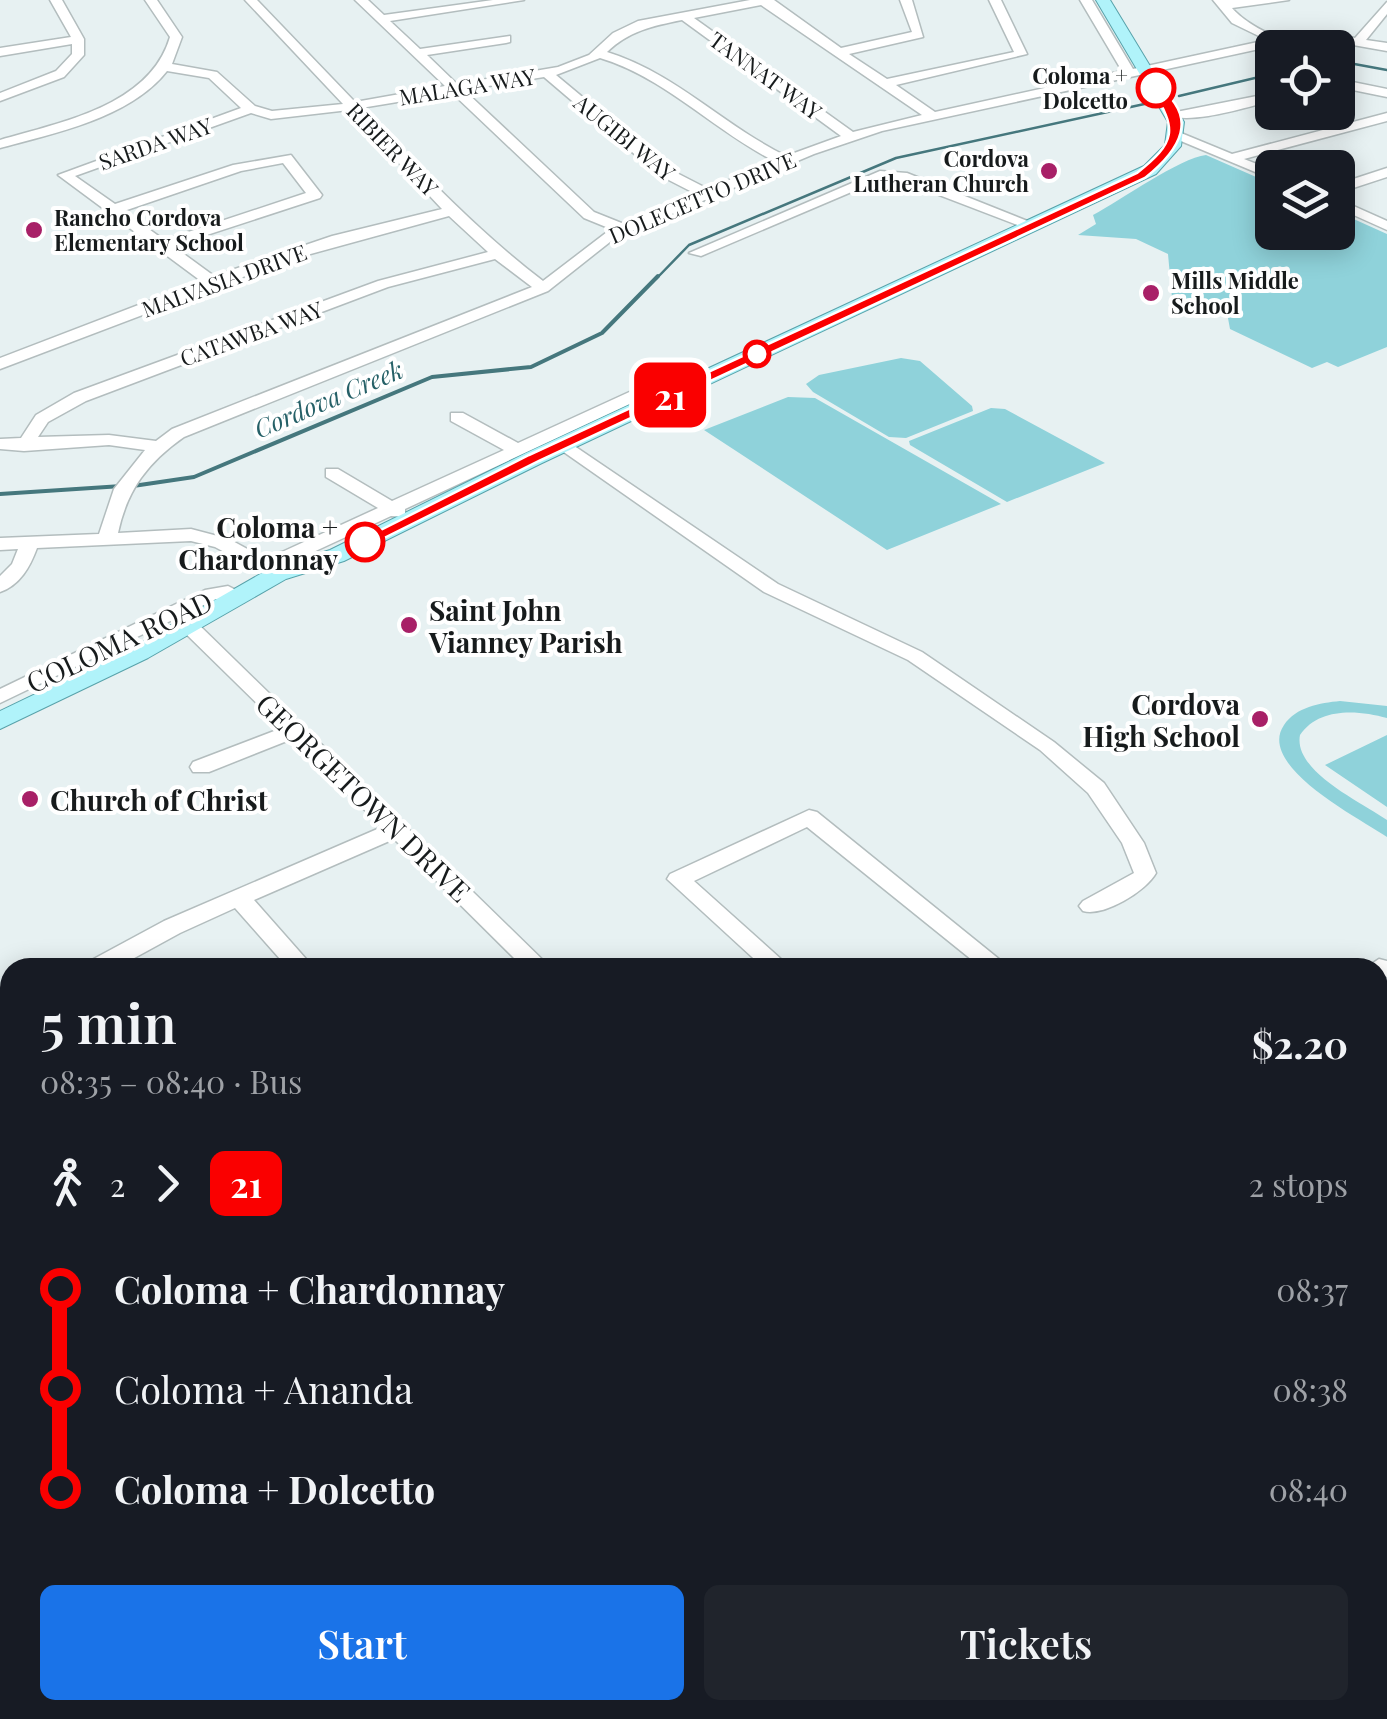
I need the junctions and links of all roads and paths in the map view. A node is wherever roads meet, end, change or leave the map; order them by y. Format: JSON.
{"nodes":[{"id":1,"x":56,"y":0,"type":"edge"},
{"id":2,"x":151,"y":0,"type":"edge"},
{"id":3,"x":251,"y":0,"type":"edge"},
{"id":4,"x":361,"y":0,"type":"edge"},
{"id":5,"x":518,"y":0,"type":"edge"},
{"id":6,"x":906,"y":0,"type":"edge"},
{"id":7,"x":995,"y":0,"type":"edge"},
{"id":8,"x":1086,"y":0,"type":"edge"},
{"id":9,"x":1103,"y":0,"type":"edge"},
{"id":10,"x":1283,"y":0,"type":"edge"},
{"id":11,"x":765,"y":1,"type":"edge"},
{"id":12,"x":1221,"y":2,"type":"edge"},
{"id":13,"x":1387,"y":6,"type":"edge"},
{"id":14,"x":683,"y":14,"type":"junction"},
{"id":15,"x":381,"y":19,"type":"junction"},
{"id":16,"x":1257,"y":30,"type":"edge"},
{"id":17,"x":78,"y":39,"type":"junction"},
{"id":18,"x":506,"y":39,"type":"dead end"},
{"id":19,"x":1355,"y":41,"type":"edge"},
{"id":20,"x":1359,"y":41,"type":"junction"},
{"id":21,"x":1255,"y":45,"type":"edge"},
{"id":22,"x":1387,"y":47,"type":"edge"},
{"id":23,"x":0,"y":52,"type":"edge"},
{"id":24,"x":841,"y":52,"type":"junction"},
{"id":25,"x":418,"y":53,"type":"junction"},
{"id":26,"x":600,"y":54,"type":"junction"},
{"id":27,"x":166,"y":67,"type":"junction"},
{"id":28,"x":1137,"y":72,"type":"junction"},
{"id":29,"x":547,"y":73,"type":"junction"},
{"id":30,"x":888,"y":83,"type":"junction"},
{"id":31,"x":1355,"y":87,"type":"edge"},
{"id":32,"x":454,"y":88,"type":"junction"},
{"id":33,"x":1387,"y":94,"type":"edge"},
{"id":34,"x":0,"y":96,"type":"edge"},
{"id":35,"x":1255,"y":101,"type":"edge"},
{"id":36,"x":352,"y":106,"type":"junction"},
{"id":37,"x":250,"y":109,"type":"junction"},
{"id":38,"x":1173,"y":114,"type":"junction"},
{"id":39,"x":933,"y":116,"type":"junction"},
{"id":40,"x":1387,"y":116,"type":"edge"},
{"id":41,"x":850,"y":136,"type":"junction"},
{"id":42,"x":1176,"y":136,"type":"junction"},
{"id":43,"x":0,"y":144,"type":"edge"},
{"id":44,"x":1232,"y":158,"type":"junction"},
{"id":45,"x":786,"y":161,"type":"junction"},
{"id":46,"x":1255,"y":168,"type":"edge"},
{"id":47,"x":1387,"y":172,"type":"edge"},
{"id":48,"x":1355,"y":183,"type":"edge"},
{"id":49,"x":706,"y":194,"type":"junction"},
{"id":50,"x":115,"y":209,"type":"junction"},
{"id":51,"x":452,"y":211,"type":"junction"},
{"id":52,"x":1355,"y":211,"type":"edge"},
{"id":53,"x":1033,"y":226,"type":"junction"},
{"id":54,"x":1387,"y":226,"type":"edge"},
{"id":55,"x":622,"y":229,"type":"junction"},
{"id":56,"x":162,"y":244,"type":"junction"},
{"id":57,"x":696,"y":253,"type":"dead end"},
{"id":58,"x":498,"y":254,"type":"junction"},
{"id":59,"x":215,"y":284,"type":"junction"},
{"id":60,"x":543,"y":288,"type":"junction"},
{"id":61,"x":0,"y":364,"type":"edge"},
{"id":62,"x":707,"y":378,"type":"junction"},
{"id":63,"x":457,"y":417,"type":"dead end"},
{"id":64,"x":0,"y":444,"type":"edge"},
{"id":65,"x":564,"y":444,"type":"junction"},
{"id":66,"x":24,"y":446,"type":"junction"},
{"id":67,"x":158,"y":446,"type":"junction"},
{"id":68,"x":518,"y":450,"type":"junction"},
{"id":69,"x":332,"y":473,"type":"dead end"},
{"id":70,"x":392,"y":508,"type":"junction"},
{"id":71,"x":411,"y":520,"type":"junction"},
{"id":72,"x":108,"y":536,"type":"junction"},
{"id":73,"x":30,"y":542,"type":"junction"},
{"id":74,"x":0,"y":544,"type":"edge"},
{"id":75,"x":330,"y":562,"type":"junction"},
{"id":76,"x":269,"y":568,"type":"junction"},
{"id":77,"x":0,"y":586,"type":"edge"},
{"id":78,"x":237,"y":598,"type":"junction"},
{"id":79,"x":189,"y":626,"type":"junction"},
{"id":80,"x":0,"y":697,"type":"edge"},
{"id":81,"x":0,"y":722,"type":"edge"},
{"id":82,"x":296,"y":730,"type":"junction"},
{"id":83,"x":201,"y":768,"type":"dead end"},
{"id":84,"x":398,"y":829,"type":"junction"},
{"id":85,"x":239,"y":898,"type":"junction"},
{"id":86,"x":1092,"y":906,"type":"dead end"},
{"id":87,"x":116,"y":958,"type":"edge"},
{"id":88,"x":293,"y":958,"type":"edge"},
{"id":89,"x":529,"y":958,"type":"edge"},
{"id":90,"x":768,"y":958,"type":"edge"},
{"id":91,"x":986,"y":958,"type":"edge"}],
"edges":[{"from":1,"to":17,"type":"street"},
{"from":2,"to":27,"type":"street"},
{"from":3,"to":36,"type":"street","name":"RIBIER WAY"},
{"from":4,"to":15,"type":"street"},
{"from":5,"to":15,"type":"street"},
{"from":6,"to":24,"type":"street"},
{"from":7,"to":30,"type":"street"},
{"from":8,"to":28,"type":"street"},
{"from":9,"to":28,"type":"main road"},
{"from":10,"to":12,"type":"street"},
{"from":11,"to":14,"type":"street","name":"MALAGA WAY"},
{"from":11,"to":24,"type":"street"},
{"from":12,"to":16,"type":"street"},
{"from":13,"to":20,"type":"street"},
{"from":14,"to":26,"type":"street","name":"MALAGA WAY"},
{"from":14,"to":41,"type":"street","name":"TANNAT WAY"},
{"from":15,"to":25,"type":"street"},
{"from":17,"to":23,"type":"street"},
{"from":17,"to":34,"type":"street"},
{"from":18,"to":25,"type":"street"},
{"from":19,"to":20,"type":"street","name":"DOLECETTO DRIVE"},
{"from":20,"to":22,"type":"street","name":"DOLECETTO DRIVE"},
{"from":21,"to":28,"type":"street","name":"DOLECETTO DRIVE"},
{"from":24,"to":30,"type":"street"},
{"from":25,"to":32,"type":"street"},
{"from":26,"to":29,"type":"street","name":"MALAGA WAY"},
{"from":26,"to":45,"type":"street"},
{"from":27,"to":37,"type":"street"},
{"from":27,"to":43,"type":"street"},
{"from":28,"to":38,"type":"main road"},
{"from":28,"to":39,"type":"street","name":"DOLECETTO DRIVE"},
{"from":29,"to":32,"type":"street","name":"MALAGA WAY"},
{"from":29,"to":49,"type":"street","name":"AUGIBI WAY"},
{"from":30,"to":39,"type":"street"},
{"from":31,"to":33,"type":"street"},
{"from":32,"to":36,"type":"street","name":"MALAGA WAY"},
{"from":32,"to":55,"type":"street"},
{"from":35,"to":38,"type":"street"},
{"from":36,"to":37,"type":"street","name":"MALAGA WAY"},
{"from":36,"to":51,"type":"street","name":"RIBIER WAY"},
{"from":37,"to":50,"type":"street","name":"SARDA WAY"},
{"from":38,"to":42,"type":"main road"},
{"from":39,"to":41,"type":"street","name":"DOLECETTO DRIVE"},
{"from":40,"to":44,"type":"street"},
{"from":41,"to":45,"type":"street","name":"DOLECETTO DRIVE"},
{"from":42,"to":44,"type":"street"},
{"from":42,"to":53,"type":"main road","name":"COLOMA ROAD"},
{"from":44,"to":46,"type":"street"},
{"from":45,"to":49,"type":"street","name":"DOLECETTO DRIVE"},
{"from":47,"to":48,"type":"street"},
{"from":49,"to":55,"type":"street","name":"DOLECETTO DRIVE"},
{"from":50,"to":56,"type":"street","name":"SARDA WAY"},
{"from":50,"to":56,"type":"street"},
{"from":51,"to":58,"type":"street","name":"RIBIER WAY"},
{"from":51,"to":59,"type":"street","name":"MALVASIA DRIVE"},
{"from":52,"to":54,"type":"street"},
{"from":53,"to":57,"type":"street"},
{"from":53,"to":62,"type":"main road","name":"COLOMA ROAD"},
{"from":55,"to":60,"type":"street","name":"DOLECETTO DRIVE"},
{"from":56,"to":59,"type":"street","name":"SARDA WAY"},
{"from":58,"to":60,"type":"street","name":"RIBIER WAY"},
{"from":58,"to":66,"type":"street","name":"CATAWBA WAY"},
{"from":59,"to":61,"type":"street","name":"MALVASIA DRIVE"},
{"from":60,"to":67,"type":"street","name":"DOLECETTO DRIVE"},
{"from":62,"to":65,"type":"main road","name":"COLOMA ROAD"},
{"from":62,"to":68,"type":"street","name":"COLOMA ROAD"},
{"from":63,"to":68,"type":"street"},
{"from":64,"to":66,"type":"street"},
{"from":65,"to":71,"type":"main road","name":"COLOMA ROAD"},
{"from":65,"to":86,"type":"street"},
{"from":66,"to":67,"type":"street"},
{"from":67,"to":72,"type":"street","name":"DOLECETTO DRIVE"},
{"from":68,"to":70,"type":"street","name":"COLOMA ROAD"},
{"from":69,"to":70,"type":"street"},
{"from":70,"to":71,"type":"street"},
{"from":70,"to":76,"type":"street","name":"COLOMA ROAD"},
{"from":71,"to":75,"type":"main road","name":"COLOMA ROAD"},
{"from":72,"to":73,"type":"street"},
{"from":72,"to":76,"type":"street"},
{"from":73,"to":74,"type":"street"},
{"from":73,"to":77,"type":"street"},
{"from":75,"to":76,"type":"main road"},
{"from":75,"to":79,"type":"main road","name":"COLOMA ROAD"},
{"from":76,"to":78,"type":"main road","name":"COLOMA ROAD"},
{"from":78,"to":79,"type":"main road","name":"COLOMA ROAD"},
{"from":78,"to":80,"type":"street","name":"COLOMA ROAD"},
{"from":79,"to":81,"type":"main road","name":"COLOMA ROAD"},
{"from":79,"to":82,"type":"street","name":"GEORGETOWN DRIVE"},
{"from":82,"to":83,"type":"street"},
{"from":82,"to":84,"type":"street","name":"GEORGETOWN DRIVE"},
{"from":84,"to":85,"type":"street"},
{"from":84,"to":89,"type":"street","name":"GEORGETOWN DRIVE"},
{"from":85,"to":87,"type":"street"},
{"from":85,"to":88,"type":"street"},
{"from":90,"to":91,"type":"street"}]}
